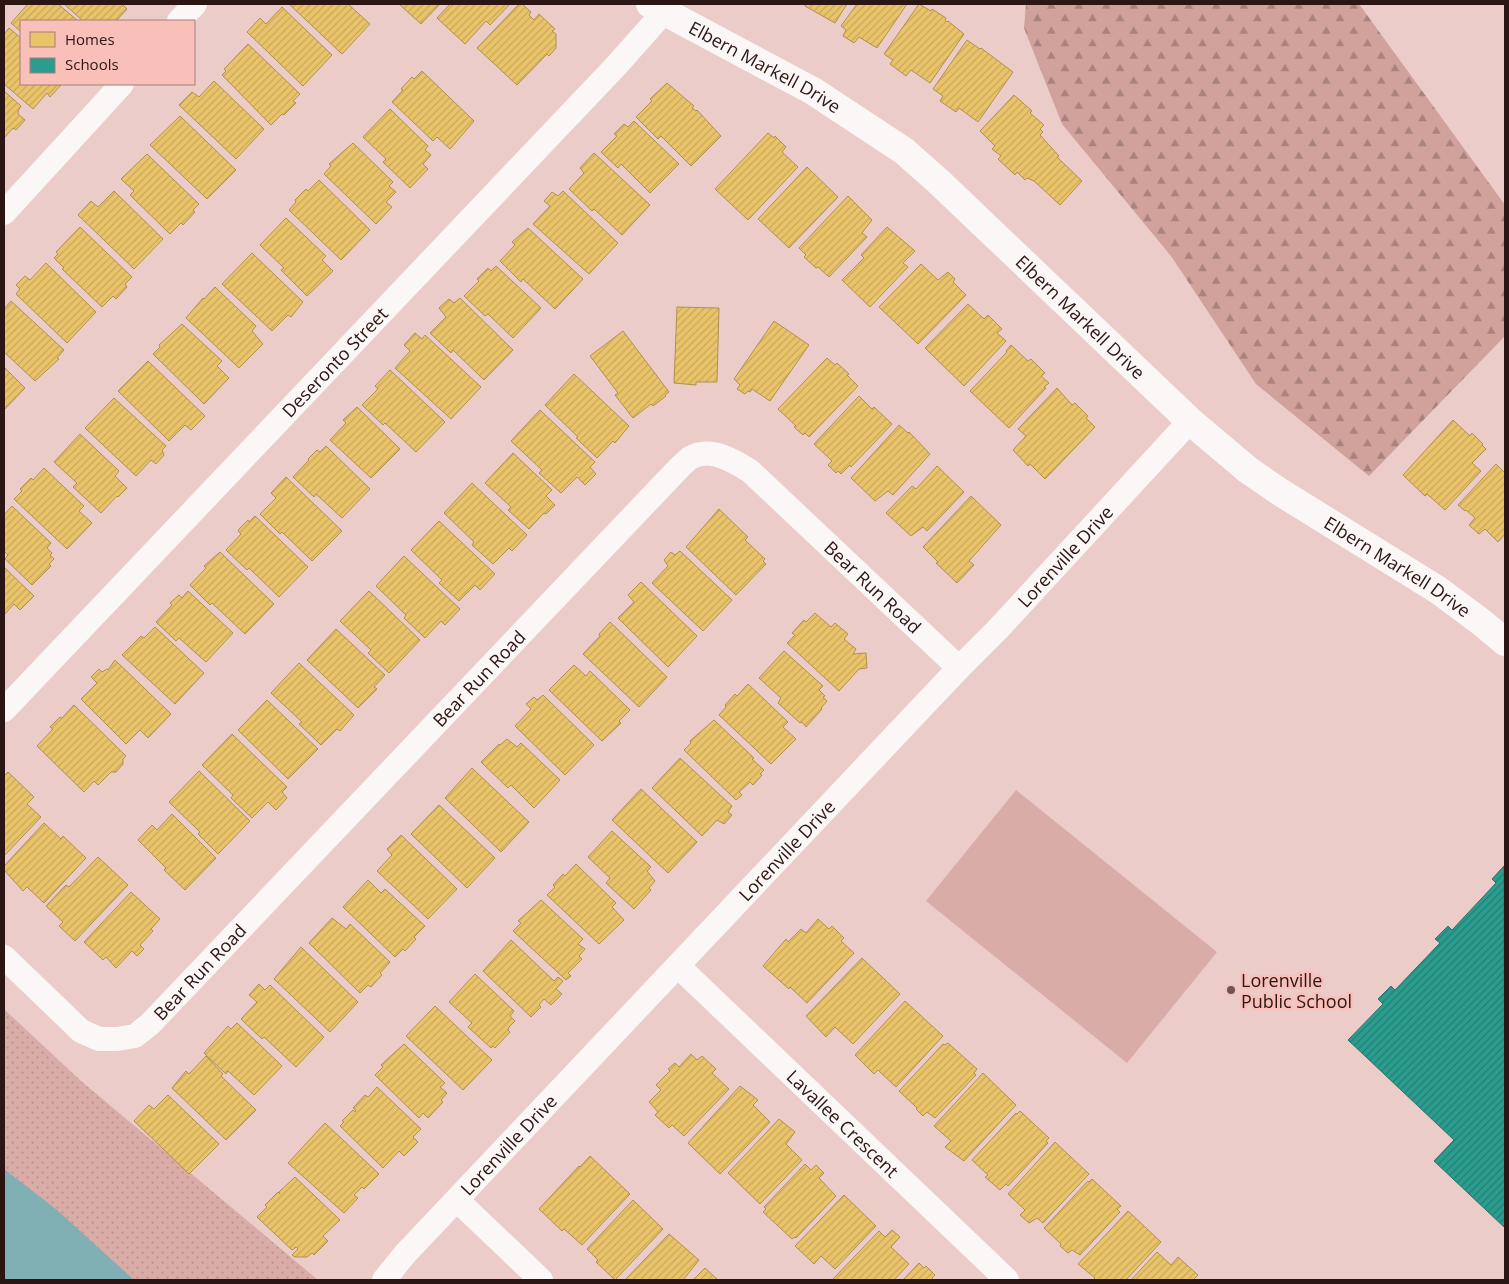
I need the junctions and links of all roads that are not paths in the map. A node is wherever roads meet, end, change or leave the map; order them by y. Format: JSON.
{"nodes":[{"id":1,"x":195,"y":4,"type":"edge"},
{"id":2,"x":657,"y":8,"type":"edge"},
{"id":3,"x":180,"y":20,"type":"edge"},
{"id":4,"x":121,"y":85,"type":"edge"},
{"id":5,"x":4,"y":213,"type":"edge"},
{"id":6,"x":1190,"y":421,"type":"junction"},
{"id":7,"x":1505,"y":642,"type":"edge"},
{"id":8,"x":959,"y":668,"type":"junction"},
{"id":9,"x":4,"y":710,"type":"edge"},
{"id":10,"x":4,"y":957,"type":"edge"},
{"id":11,"x":678,"y":966,"type":"junction"},
{"id":12,"x":457,"y":1200,"type":"junction"},
{"id":13,"x":384,"y":1280,"type":"edge"},
{"id":14,"x":541,"y":1280,"type":"edge"},
{"id":15,"x":1007,"y":1280,"type":"edge"}],
"edges":[{"from":1,"to":3,"type":"street"},
{"from":2,"to":6,"type":"street","name":"Elbern Markell Drive"},
{"from":2,"to":9,"type":"street","name":"Deseronto Street"},
{"from":4,"to":5,"type":"street"},
{"from":6,"to":7,"type":"street","name":"Elbern Markell Drive"},
{"from":6,"to":8,"type":"street","name":"Lorenville Drive"},
{"from":8,"to":10,"type":"street","name":"Bear Run Road"},
{"from":8,"to":11,"type":"street","name":"Lorenville Drive"},
{"from":11,"to":12,"type":"street","name":"Lorenville Drive"},
{"from":11,"to":15,"type":"street","name":"Lavallee Crescent"},
{"from":12,"to":13,"type":"street","name":"Lorenville Drive"},
{"from":12,"to":14,"type":"street"}]}
